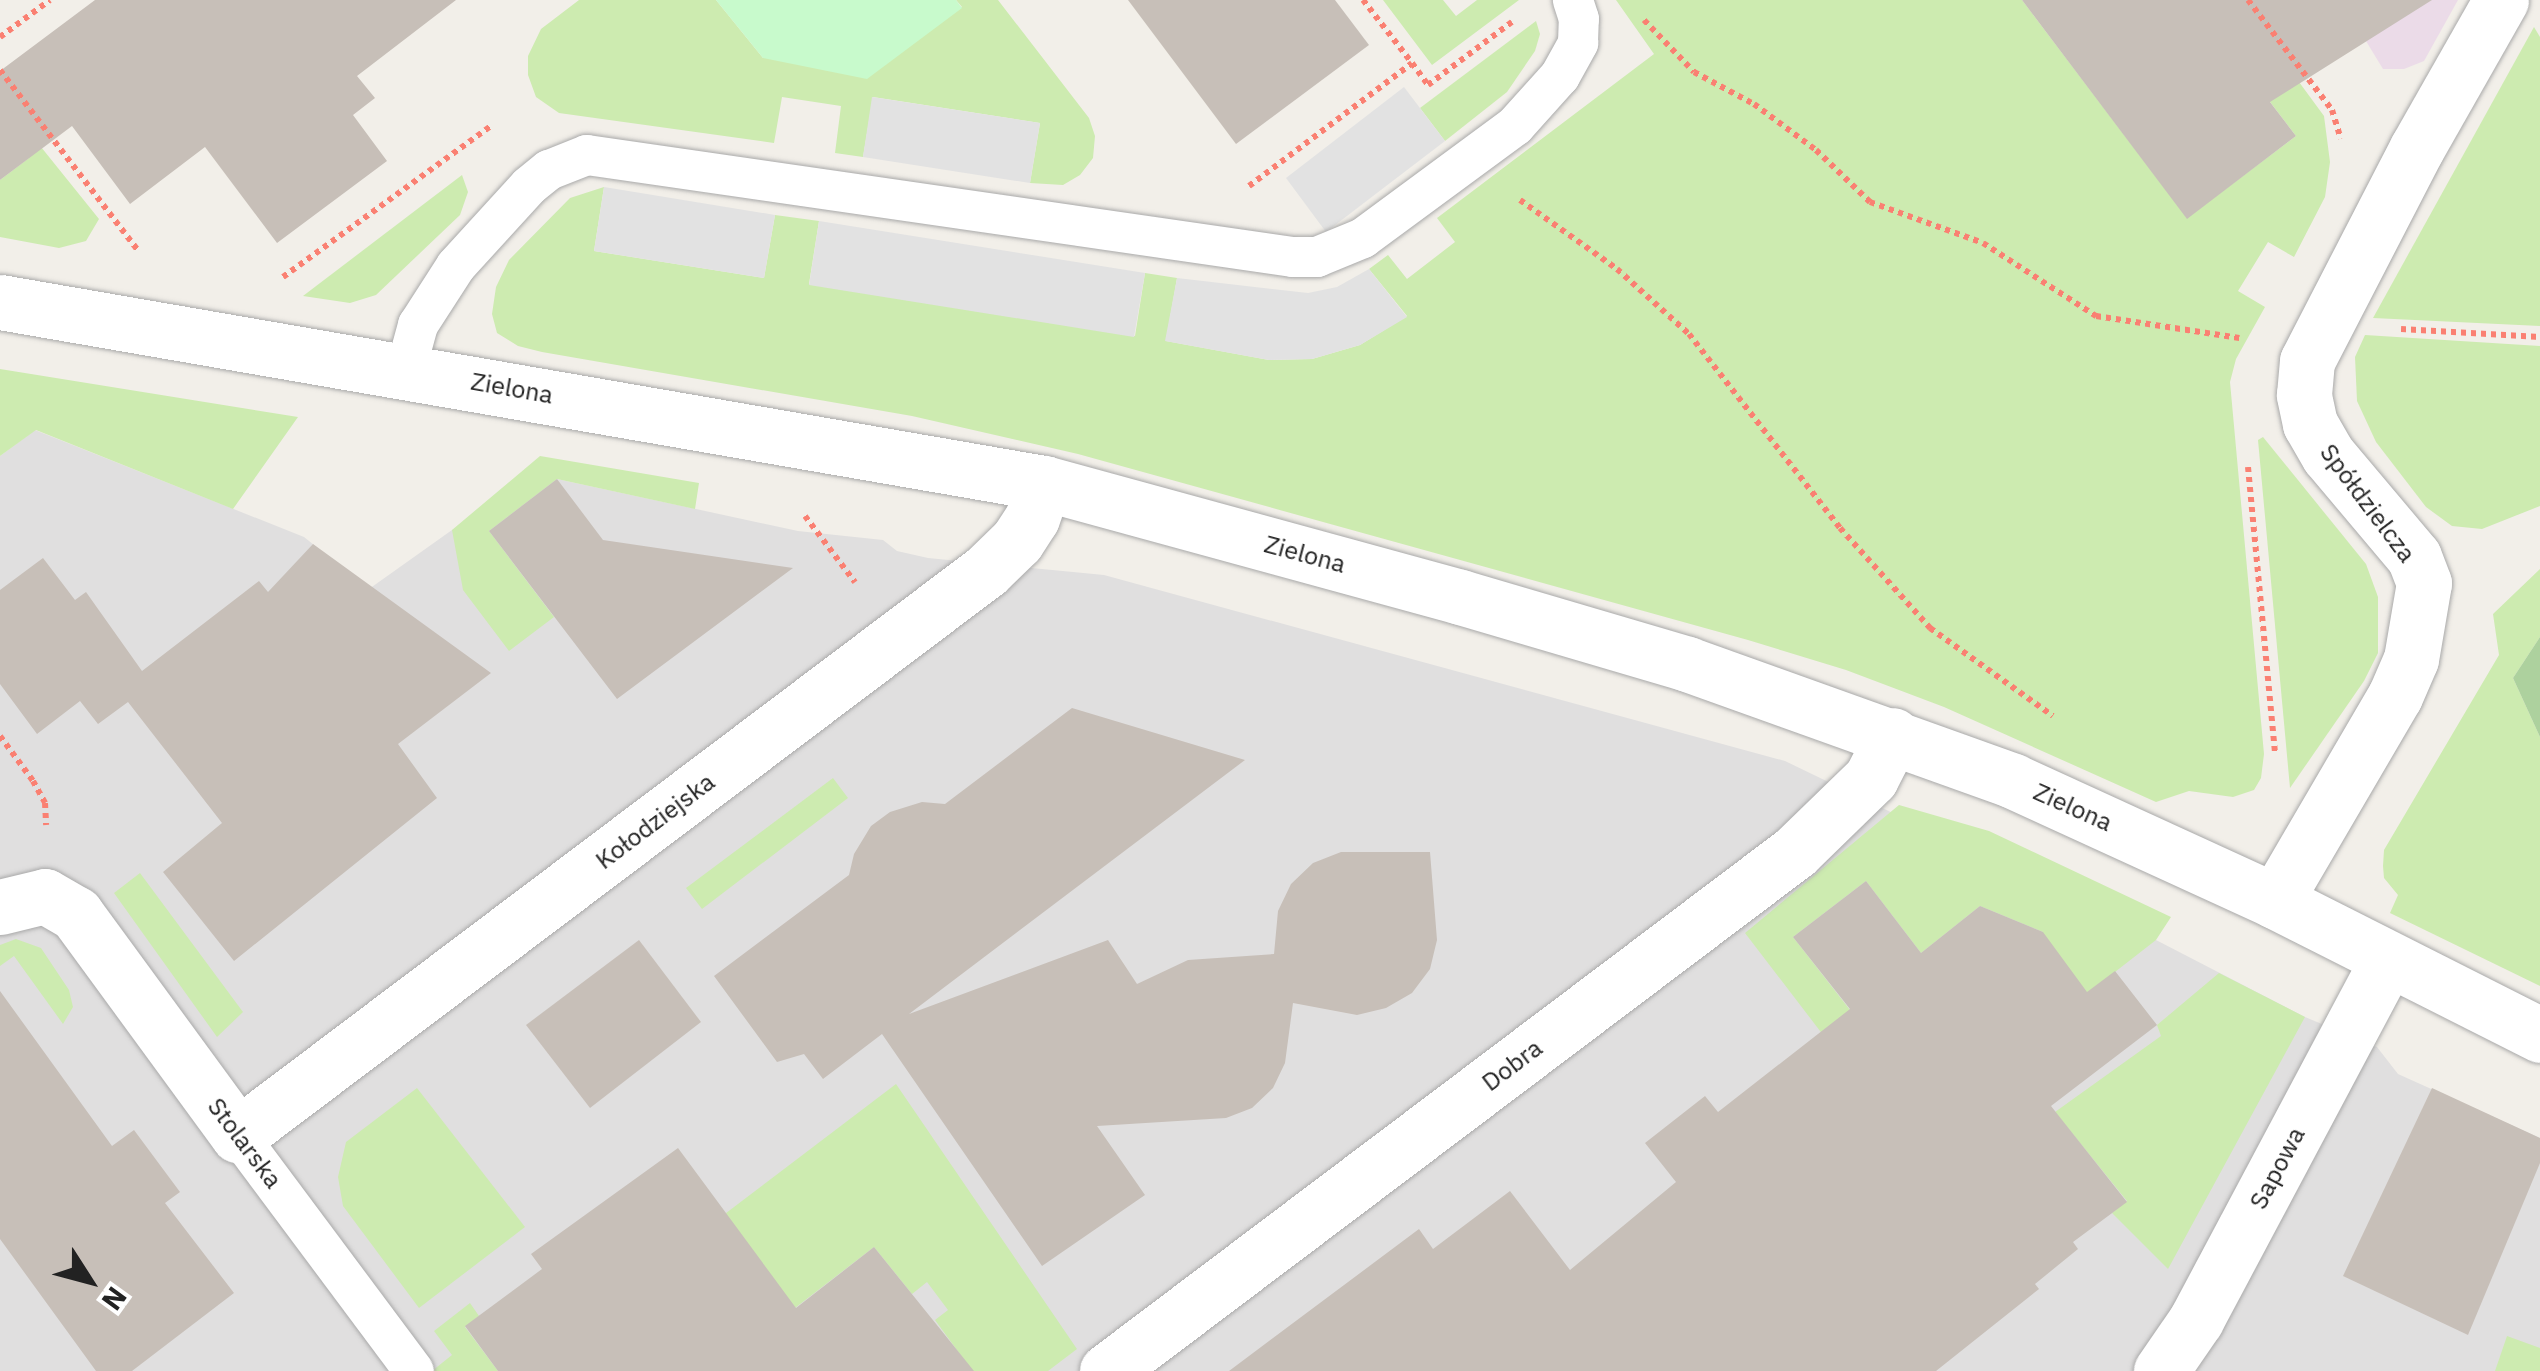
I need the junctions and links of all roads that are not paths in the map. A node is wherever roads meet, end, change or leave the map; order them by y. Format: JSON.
{"nodes":[{"id":1,"x":1573,"y":0,"type":"edge"},
{"id":2,"x":2501,"y":0,"type":"edge"},
{"id":3,"x":0,"y":302,"type":"edge"},
{"id":4,"x":406,"y":370,"type":"junction"},
{"id":5,"x":1044,"y":482,"type":"junction"},
{"id":6,"x":1894,"y":735,"type":"junction"},
{"id":7,"x":2274,"y":900,"type":"junction"},
{"id":8,"x":40,"y":906,"type":"edge"},
{"id":9,"x":2387,"y":961,"type":"junction"},
{"id":10,"x":2540,"y":1035,"type":"edge"},
{"id":11,"x":238,"y":1135,"type":"junction"},
{"id":12,"x":414,"y":1371,"type":"edge"},
{"id":13,"x":1107,"y":1371,"type":"edge"},
{"id":14,"x":2161,"y":1371,"type":"edge"}],
"edges":[{"from":1,"to":4,"type":"lane"},
{"from":2,"to":7,"type":"street","name":"Spółdzielcza"},
{"from":3,"to":4,"type":"street","name":"Zielona"},
{"from":4,"to":5,"type":"street","name":"Zielona"},
{"from":5,"to":6,"type":"street","name":"Zielona"},
{"from":5,"to":11,"type":"street","name":"Kołodziejska"},
{"from":6,"to":7,"type":"street","name":"Zielona"},
{"from":6,"to":13,"type":"street","name":"Dobra"},
{"from":7,"to":9,"type":"street","name":"Zielona"},
{"from":8,"to":11,"type":"street","name":"Stolarska"},
{"from":9,"to":10,"type":"street","name":"Zielona"},
{"from":9,"to":14,"type":"street","name":"Sapowa"},
{"from":11,"to":12,"type":"lane","name":"Stolarska"}]}
